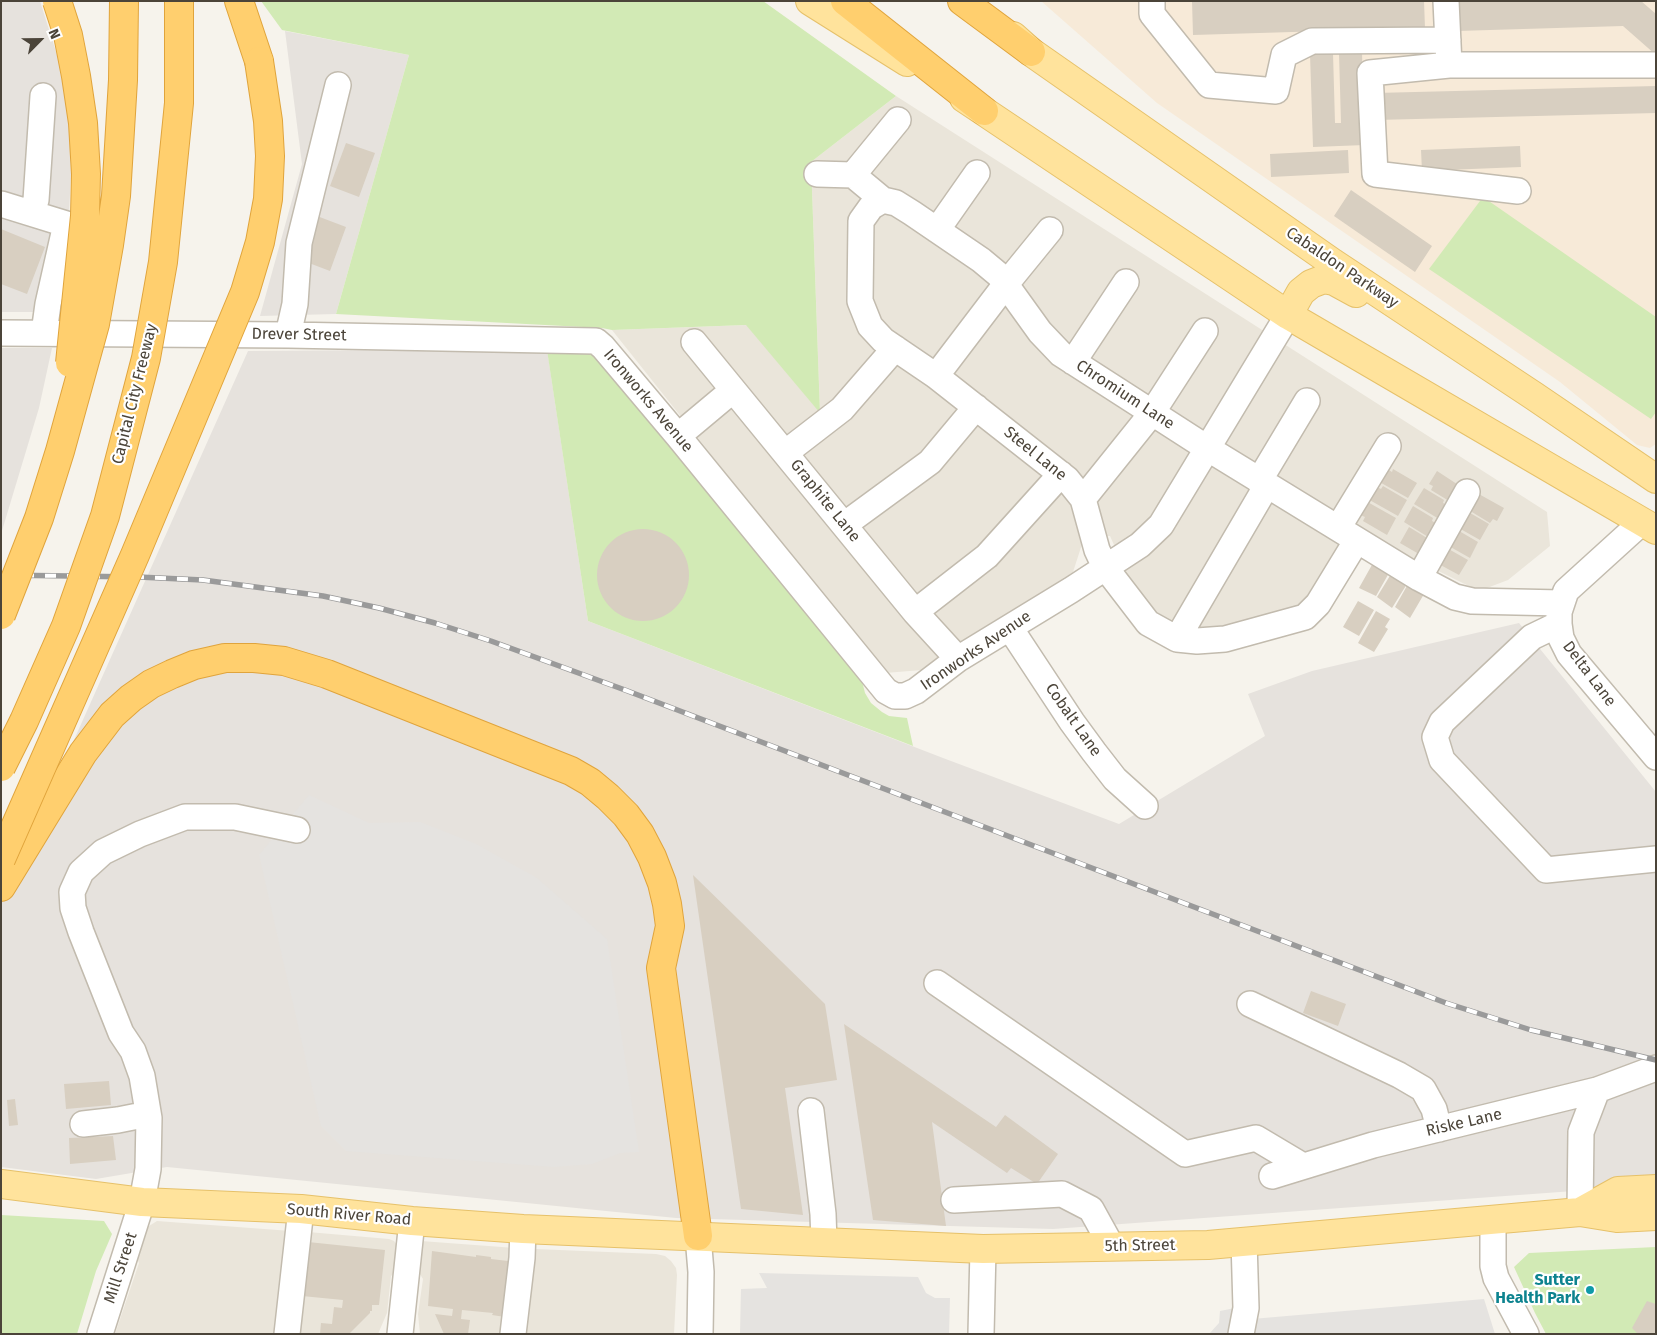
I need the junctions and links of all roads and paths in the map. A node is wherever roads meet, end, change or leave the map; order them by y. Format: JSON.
{"nodes":[{"id":1,"x":57,"y":1,"type":"edge"},
{"id":2,"x":124,"y":1,"type":"edge"},
{"id":3,"x":179,"y":1,"type":"edge"},
{"id":4,"x":239,"y":1,"type":"edge"},
{"id":5,"x":810,"y":1,"type":"edge"},
{"id":6,"x":845,"y":1,"type":"edge"},
{"id":7,"x":962,"y":1,"type":"edge"},
{"id":8,"x":972,"y":1,"type":"edge"},
{"id":9,"x":1152,"y":1,"type":"edge"},
{"id":10,"x":1446,"y":1,"type":"edge"},
{"id":11,"x":1448,"y":40,"type":"junction"},
{"id":12,"x":1031,"y":52,"type":"junction"},
{"id":13,"x":1448,"y":65,"type":"junction"},
{"id":14,"x":1655,"y":66,"type":"edge"},
{"id":15,"x":338,"y":85,"type":"dead end"},
{"id":16,"x":43,"y":96,"type":"dead end"},
{"id":17,"x":984,"y":111,"type":"junction"},
{"id":18,"x":898,"y":120,"type":"dead end"},
{"id":19,"x":817,"y":174,"type":"dead end"},
{"id":20,"x":977,"y":174,"type":"dead end"},
{"id":21,"x":853,"y":175,"type":"junction"},
{"id":22,"x":1518,"y":191,"type":"dead end"},
{"id":23,"x":883,"y":200,"type":"junction"},
{"id":24,"x":1,"y":204,"type":"edge"},
{"id":25,"x":31,"y":213,"type":"junction"},
{"id":26,"x":937,"y":230,"type":"junction"},
{"id":27,"x":1050,"y":230,"type":"dead end"},
{"id":28,"x":1126,"y":282,"type":"dead end"},
{"id":29,"x":1006,"y":284,"type":"junction"},
{"id":30,"x":1288,"y":315,"type":"junction"},
{"id":31,"x":1205,"y":331,"type":"dead end"},
{"id":32,"x":1,"y":333,"type":"edge"},
{"id":33,"x":44,"y":333,"type":"junction"},
{"id":34,"x":288,"y":335,"type":"junction"},
{"id":35,"x":1447,"y":339,"type":"junction"},
{"id":36,"x":596,"y":341,"type":"joint"},
{"id":37,"x":694,"y":342,"type":"dead end"},
{"id":38,"x":895,"y":348,"type":"junction"},
{"id":39,"x":1073,"y":362,"type":"junction"},
{"id":40,"x":936,"y":376,"type":"junction"},
{"id":41,"x":733,"y":390,"type":"junction"},
{"id":42,"x":1307,"y":401,"type":"dead end"},
{"id":43,"x":976,"y":407,"type":"junction"},
{"id":44,"x":1152,"y":413,"type":"junction"},
{"id":45,"x":678,"y":436,"type":"junction"},
{"id":46,"x":1388,"y":446,"type":"dead end"},
{"id":47,"x":1207,"y":448,"type":"junction"},
{"id":48,"x":60,"y":451,"type":"junction"},
{"id":49,"x":785,"y":454,"type":"junction"},
{"id":50,"x":1061,"y":474,"type":"junction"},
{"id":51,"x":1656,"y":479,"type":"edge"},
{"id":52,"x":1263,"y":483,"type":"junction"},
{"id":53,"x":1467,"y":492,"type":"dead end"},
{"id":54,"x":1083,"y":500,"type":"junction"},
{"id":55,"x":1651,"y":521,"type":"edge"},
{"id":56,"x":844,"y":526,"type":"junction"},
{"id":57,"x":1348,"y":534,"type":"junction"},
{"id":58,"x":1105,"y":568,"type":"junction"},
{"id":59,"x":1419,"y":578,"type":"junction"},
{"id":60,"x":915,"y":612,"type":"junction"},
{"id":61,"x":1560,"y":614,"type":"junction"},
{"id":62,"x":1,"y":615,"type":"edge"},
{"id":63,"x":1010,"y":628,"type":"junction"},
{"id":64,"x":1177,"y":639,"type":"junction"},
{"id":65,"x":958,"y":659,"type":"junction"},
{"id":66,"x":1656,"y":758,"type":"edge"},
{"id":67,"x":1,"y":767,"type":"edge"},
{"id":68,"x":1145,"y":806,"type":"dead end"},
{"id":69,"x":297,"y":830,"type":"dead end"},
{"id":70,"x":1,"y":859,"type":"edge"},
{"id":71,"x":1656,"y":859,"type":"edge"},
{"id":72,"x":1,"y":887,"type":"edge"},
{"id":73,"x":938,"y":983,"type":"dead end"},
{"id":74,"x":1250,"y":1004,"type":"dead end"},
{"id":75,"x":1656,"y":1068,"type":"edge"},
{"id":76,"x":1597,"y":1090,"type":"junction"},
{"id":77,"x":811,"y":1111,"type":"dead end"},
{"id":78,"x":148,"y":1114,"type":"junction"},
{"id":79,"x":82,"y":1124,"type":"dead end"},
{"id":80,"x":1439,"y":1129,"type":"junction"},
{"id":81,"x":1302,"y":1166,"type":"junction"},
{"id":82,"x":1272,"y":1176,"type":"dead end"},
{"id":83,"x":1,"y":1184,"type":"edge"},
{"id":84,"x":1656,"y":1189,"type":"edge"},
{"id":85,"x":954,"y":1200,"type":"dead end"},
{"id":86,"x":142,"y":1202,"type":"junction"},
{"id":87,"x":301,"y":1209,"type":"junction"},
{"id":88,"x":1580,"y":1212,"type":"junction"},
{"id":89,"x":1656,"y":1216,"type":"edge"},
{"id":90,"x":412,"y":1220,"type":"junction"},
{"id":91,"x":1493,"y":1220,"type":"junction"},
{"id":92,"x":523,"y":1229,"type":"junction"},
{"id":93,"x":698,"y":1236,"type":"junction"},
{"id":94,"x":1244,"y":1241,"type":"junction"},
{"id":95,"x":824,"y":1242,"type":"junction"},
{"id":96,"x":1112,"y":1247,"type":"junction"},
{"id":97,"x":983,"y":1249,"type":"junction"},
{"id":98,"x":100,"y":1334,"type":"edge"},
{"id":99,"x":287,"y":1334,"type":"edge"},
{"id":100,"x":400,"y":1334,"type":"edge"},
{"id":101,"x":513,"y":1334,"type":"edge"},
{"id":102,"x":700,"y":1334,"type":"edge"},
{"id":103,"x":981,"y":1334,"type":"edge"},
{"id":104,"x":1241,"y":1334,"type":"edge"},
{"id":105,"x":1526,"y":1334,"type":"edge"}],
"edges":[{"from":1,"to":48,"type":"highway","bridge":true},
{"from":2,"to":48,"type":"highway","bridge":true},
{"from":3,"to":67,"type":"highway","name":"Capital City Freeway","bridge":true},
{"from":4,"to":70,"type":"highway","bridge":true},
{"from":5,"to":17,"type":"main road"},
{"from":6,"to":17,"type":"highway"},
{"from":7,"to":12,"type":"highway"},
{"from":8,"to":12,"type":"main road","name":"Cabaldon Parkway"},
{"from":9,"to":11,"type":"street"},
{"from":10,"to":11,"type":"street"},
{"from":11,"to":13,"type":"street"},
{"from":12,"to":35,"type":"main road","name":"Cabaldon Parkway"},
{"from":13,"to":14,"type":"street"},
{"from":13,"to":22,"type":"street"},
{"from":15,"to":34,"type":"street"},
{"from":16,"to":25,"type":"street"},
{"from":17,"to":30,"type":"main road"},
{"from":18,"to":21,"type":"street"},
{"from":19,"to":21,"type":"street"},
{"from":20,"to":26,"type":"street"},
{"from":21,"to":23,"type":"street","name":"Chromium Lane"},
{"from":23,"to":26,"type":"street","name":"Chromium Lane"},
{"from":23,"to":38,"type":"street","name":"Steel Lane"},
{"from":24,"to":25,"type":"street"},
{"from":25,"to":33,"type":"street"},
{"from":26,"to":29,"type":"street","name":"Chromium Lane"},
{"from":27,"to":29,"type":"street"},
{"from":28,"to":39,"type":"street"},
{"from":29,"to":39,"type":"street","name":"Chromium Lane"},
{"from":29,"to":40,"type":"street"},
{"from":30,"to":35,"type":"main road"},
{"from":30,"to":47,"type":"street","name":"Ironworks Avenue"},
{"from":30,"to":55,"type":"main road"},
{"from":31,"to":44,"type":"street"},
{"from":32,"to":33,"type":"street","name":"Drever Street"},
{"from":33,"to":34,"type":"street","name":"Drever Street"},
{"from":34,"to":36,"type":"street","name":"Drever Street"},
{"from":35,"to":51,"type":"main road","name":"Cabaldon Parkway"},
{"from":36,"to":45,"type":"street","name":"Ironworks Avenue"},
{"from":37,"to":41,"type":"street","name":"Graphite Lane"},
{"from":38,"to":40,"type":"street","name":"Steel Lane"},
{"from":38,"to":49,"type":"street"},
{"from":39,"to":44,"type":"street","name":"Chromium Lane"},
{"from":40,"to":43,"type":"street","name":"Steel Lane"},
{"from":41,"to":45,"type":"street"},
{"from":41,"to":49,"type":"street","name":"Graphite Lane"},
{"from":42,"to":52,"type":"street"},
{"from":43,"to":50,"type":"street","name":"Steel Lane"},
{"from":43,"to":56,"type":"street"},
{"from":44,"to":47,"type":"street","name":"Chromium Lane"},
{"from":44,"to":54,"type":"street"},
{"from":45,"to":65,"type":"street","name":"Ironworks Avenue"},
{"from":46,"to":57,"type":"street","name":"Steel Lane"},
{"from":47,"to":52,"type":"street","name":"Chromium Lane"},
{"from":47,"to":58,"type":"street","name":"Ironworks Avenue"},
{"from":48,"to":62,"type":"highway","bridge":true},
{"from":49,"to":56,"type":"street","name":"Graphite Lane"},
{"from":50,"to":54,"type":"street","name":"Steel Lane"},
{"from":50,"to":60,"type":"street"},
{"from":52,"to":57,"type":"street","name":"Chromium Lane"},
{"from":52,"to":64,"type":"street"},
{"from":53,"to":59,"type":"street"},
{"from":54,"to":58,"type":"street","name":"Steel Lane"},
{"from":55,"to":61,"type":"street"},
{"from":56,"to":60,"type":"street","name":"Graphite Lane"},
{"from":57,"to":59,"type":"street","name":"Chromium Lane"},
{"from":57,"to":64,"type":"street","name":"Steel Lane"},
{"from":58,"to":63,"type":"street","name":"Ironworks Avenue"},
{"from":58,"to":64,"type":"street","name":"Steel Lane"},
{"from":59,"to":61,"type":"street","name":"Chromium Lane"},
{"from":60,"to":65,"type":"street","name":"Graphite Lane"},
{"from":61,"to":66,"type":"street","name":"Delta Lane"},
{"from":61,"to":71,"type":"street"},
{"from":63,"to":65,"type":"street","name":"Ironworks Avenue"},
{"from":63,"to":68,"type":"street","name":"Cobalt Lane"},
{"from":69,"to":78,"type":"street","name":"Mill Street"},
{"from":72,"to":93,"type":"highway"},
{"from":73,"to":81,"type":"street"},
{"from":74,"to":80,"type":"street"},
{"from":75,"to":76,"type":"street","name":"Riske Lane"},
{"from":76,"to":80,"type":"street","name":"Riske Lane"},
{"from":76,"to":88,"type":"street"},
{"from":77,"to":95,"type":"street"},
{"from":78,"to":79,"type":"street"},
{"from":78,"to":86,"type":"street","name":"Mill Street"},
{"from":80,"to":81,"type":"street","name":"Riske Lane"},
{"from":81,"to":82,"type":"street","name":"Riske Lane"},
{"from":83,"to":86,"type":"main road","name":"South River Road"},
{"from":84,"to":88,"type":"main road","name":"5th Street"},
{"from":85,"to":96,"type":"street"},
{"from":86,"to":87,"type":"main road","name":"South River Road"},
{"from":86,"to":98,"type":"street","name":"Mill Street"},
{"from":87,"to":90,"type":"main road","name":"South River Road"},
{"from":87,"to":99,"type":"street"},
{"from":88,"to":89,"type":"main road","name":"5th Street"},
{"from":88,"to":91,"type":"main road","name":"5th Street"},
{"from":90,"to":92,"type":"main road","name":"South River Road"},
{"from":90,"to":100,"type":"street"},
{"from":91,"to":94,"type":"main road","name":"5th Street"},
{"from":91,"to":105,"type":"street"},
{"from":92,"to":93,"type":"main road","name":"South River Road"},
{"from":92,"to":101,"type":"street"},
{"from":93,"to":95,"type":"main road","name":"5th Street"},
{"from":93,"to":102,"type":"street"},
{"from":94,"to":96,"type":"main road","name":"5th Street"},
{"from":94,"to":104,"type":"street"},
{"from":95,"to":97,"type":"main road","name":"5th Street"},
{"from":96,"to":97,"type":"main road","name":"5th Street"},
{"from":97,"to":103,"type":"street"}]}
